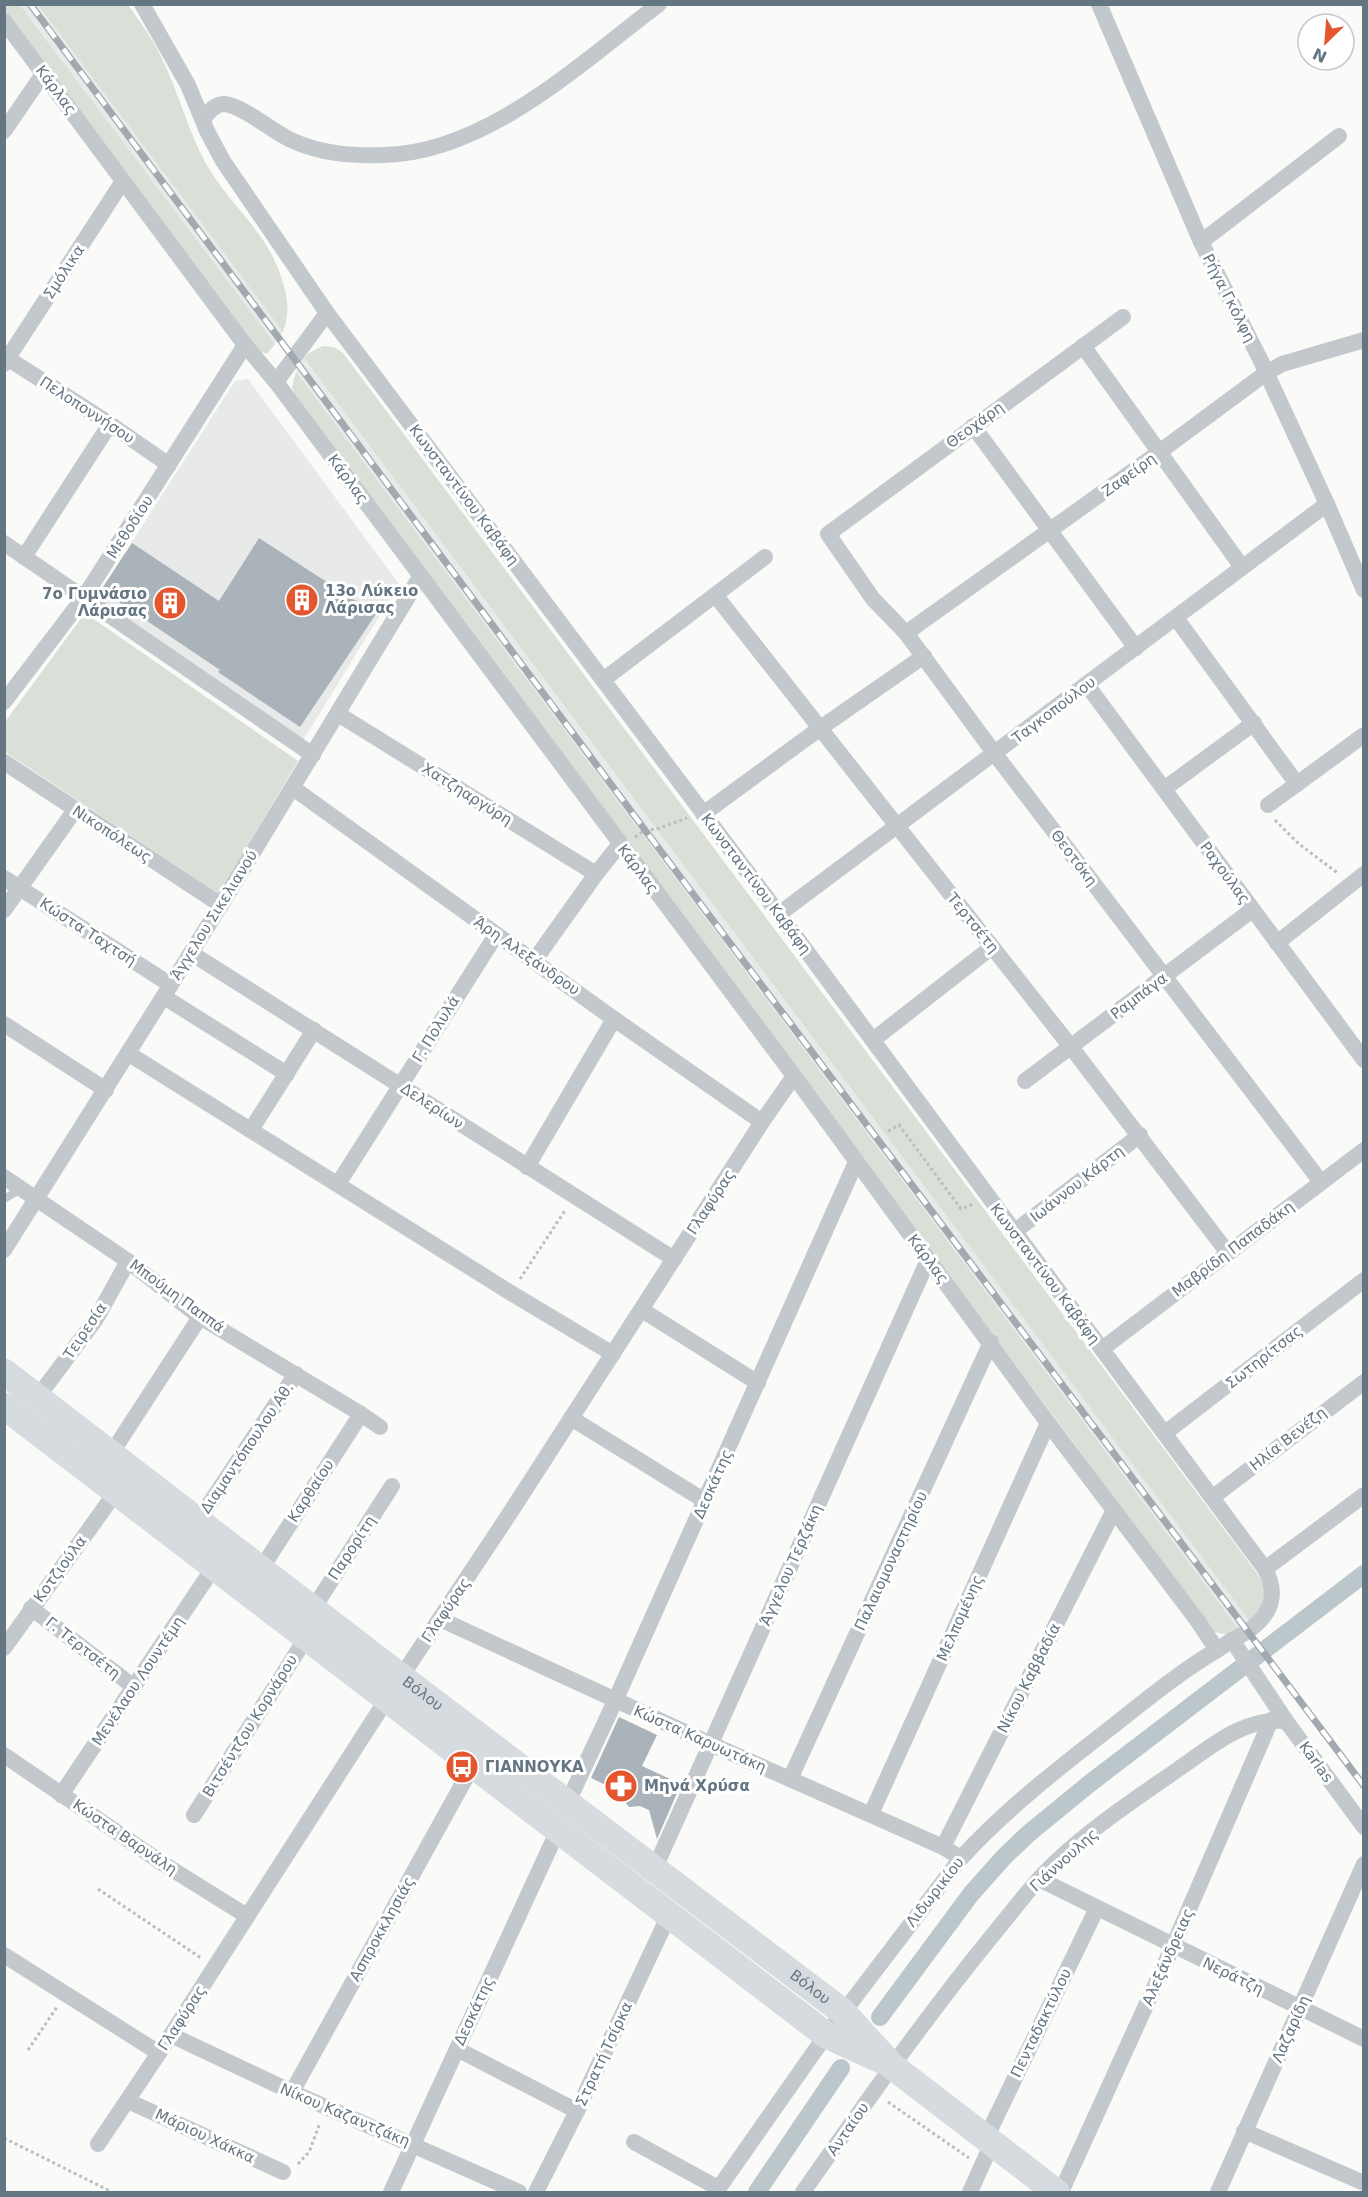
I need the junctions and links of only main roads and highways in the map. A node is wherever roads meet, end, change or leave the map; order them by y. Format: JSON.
{"nodes":[{"id":1,"x":4,"y":1372,"type":"edge"},
{"id":2,"x":6,"y":1411,"type":"edge"},
{"id":3,"x":394,"y":1688,"type":"junction"},
{"id":4,"x":892,"y":2066,"type":"junction"},
{"id":5,"x":1056,"y":2193,"type":"edge"}],
"edges":[{"from":1,"to":3,"type":"main road","name":"Βόλου"},
{"from":2,"to":3,"type":"main road","name":"Βόλου"},
{"from":3,"to":4,"type":"main road","name":"Βόλου"},
{"from":3,"to":4,"type":"main road","name":"Βόλου"},
{"from":4,"to":5,"type":"main road"}]}
